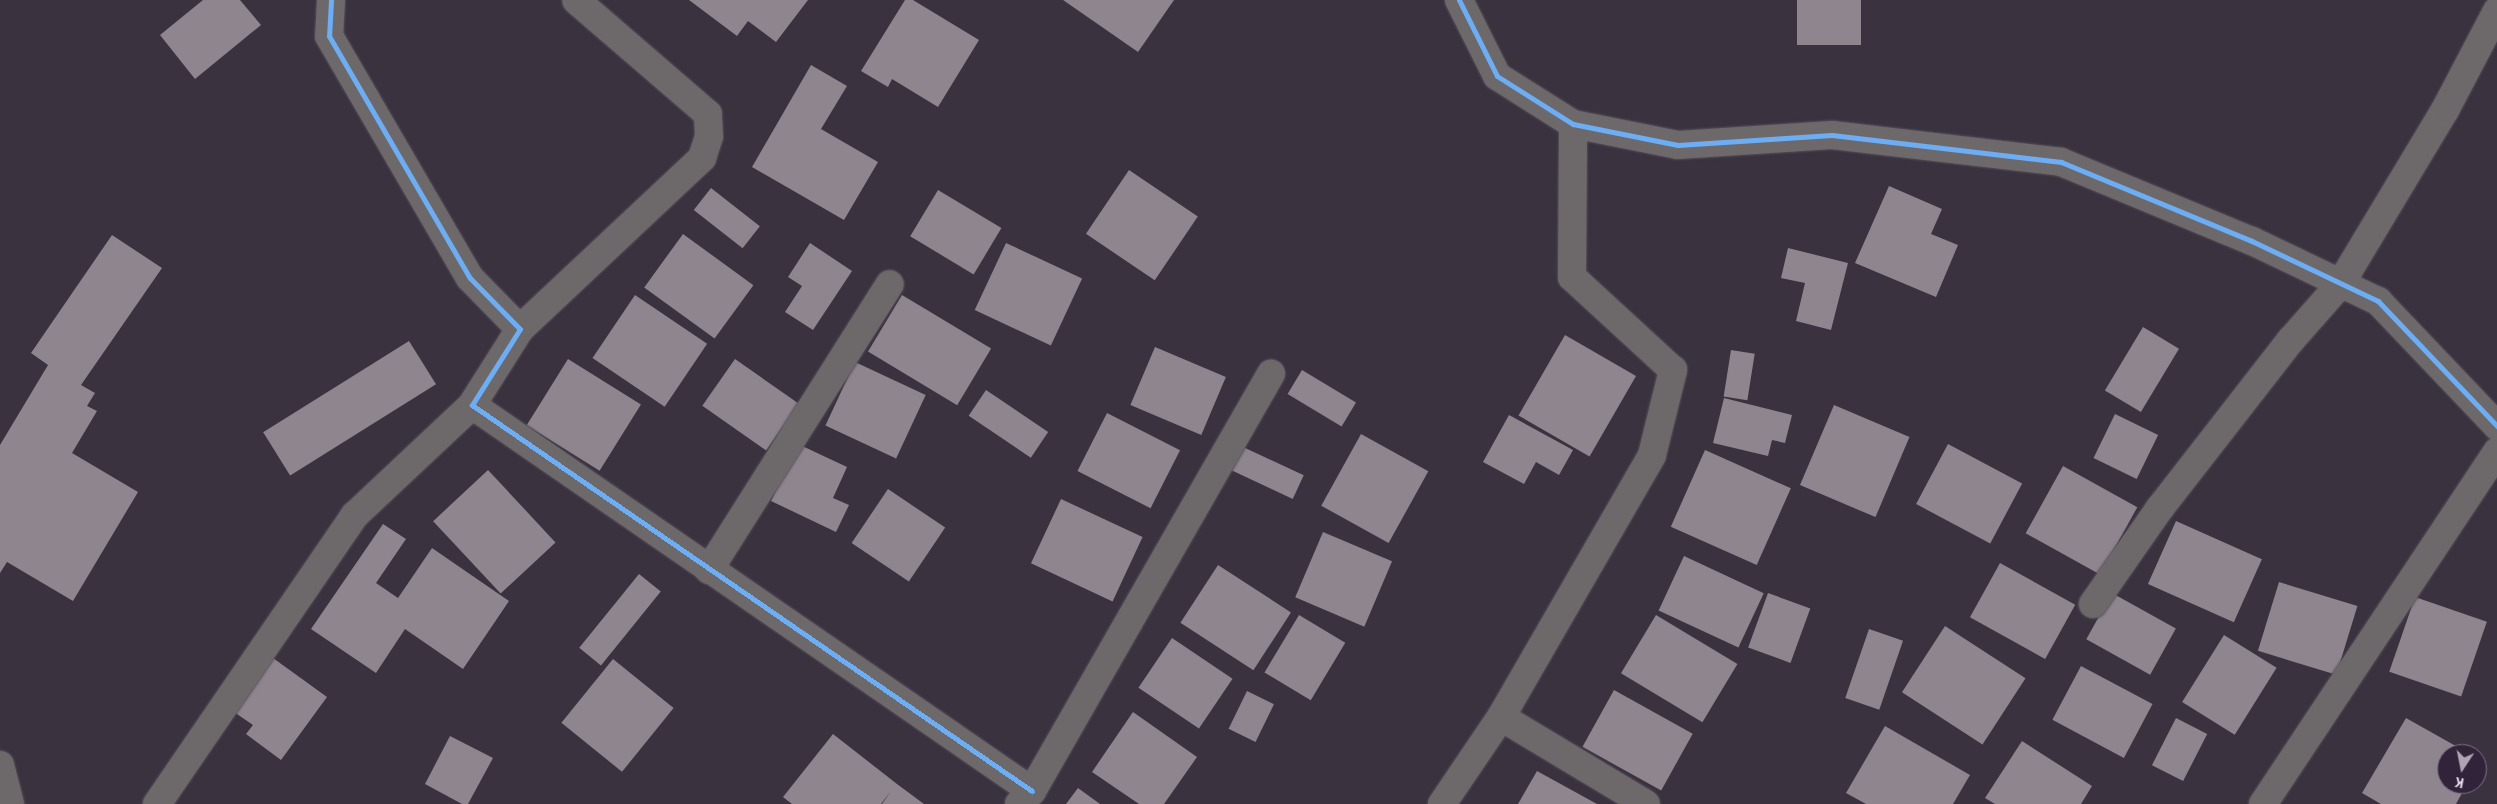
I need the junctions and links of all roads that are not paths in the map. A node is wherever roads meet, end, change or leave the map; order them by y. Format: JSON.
{"nodes":[{"id":1,"x":331,"y":0,"type":"edge"},
{"id":2,"x":576,"y":0,"type":"edge"},
{"id":3,"x":1459,"y":0,"type":"edge"},
{"id":4,"x":2497,"y":11,"type":"edge"},
{"id":5,"x":1573,"y":124,"type":"junction"},
{"id":6,"x":2341,"y":283,"type":"junction"},
{"id":7,"x":890,"y":284,"type":"dead end"},
{"id":8,"x":520,"y":329,"type":"junction"},
{"id":9,"x":1271,"y":374,"type":"dead end"},
{"id":10,"x":472,"y":405,"type":"junction"},
{"id":11,"x":2497,"y":426,"type":"edge"},
{"id":12,"x":2497,"y":452,"type":"edge"},
{"id":13,"x":709,"y":570,"type":"junction"},
{"id":14,"x":2093,"y":604,"type":"dead end"},
{"id":15,"x":1501,"y":718,"type":"junction"},
{"id":16,"x":0,"y":765,"type":"edge"},
{"id":17,"x":1025,"y":798,"type":"edge"},
{"id":18,"x":10,"y":804,"type":"edge"},
{"id":19,"x":157,"y":804,"type":"edge"},
{"id":20,"x":1442,"y":804,"type":"edge"},
{"id":21,"x":1646,"y":804,"type":"edge"},
{"id":22,"x":2263,"y":804,"type":"edge"}],
"edges":[{"from":1,"to":8,"type":"street"},
{"from":2,"to":8,"type":"street"},
{"from":3,"to":5,"type":"street"},
{"from":4,"to":6,"type":"street"},
{"from":5,"to":6,"type":"street"},
{"from":5,"to":15,"type":"street"},
{"from":6,"to":11,"type":"street"},
{"from":6,"to":14,"type":"street"},
{"from":7,"to":13,"type":"street"},
{"from":8,"to":10,"type":"street"},
{"from":9,"to":17,"type":"street"},
{"from":10,"to":13,"type":"street"},
{"from":10,"to":19,"type":"street"},
{"from":12,"to":22,"type":"street"},
{"from":13,"to":17,"type":"street"},
{"from":15,"to":20,"type":"street"},
{"from":15,"to":21,"type":"street"},
{"from":16,"to":18,"type":"street"}]}
